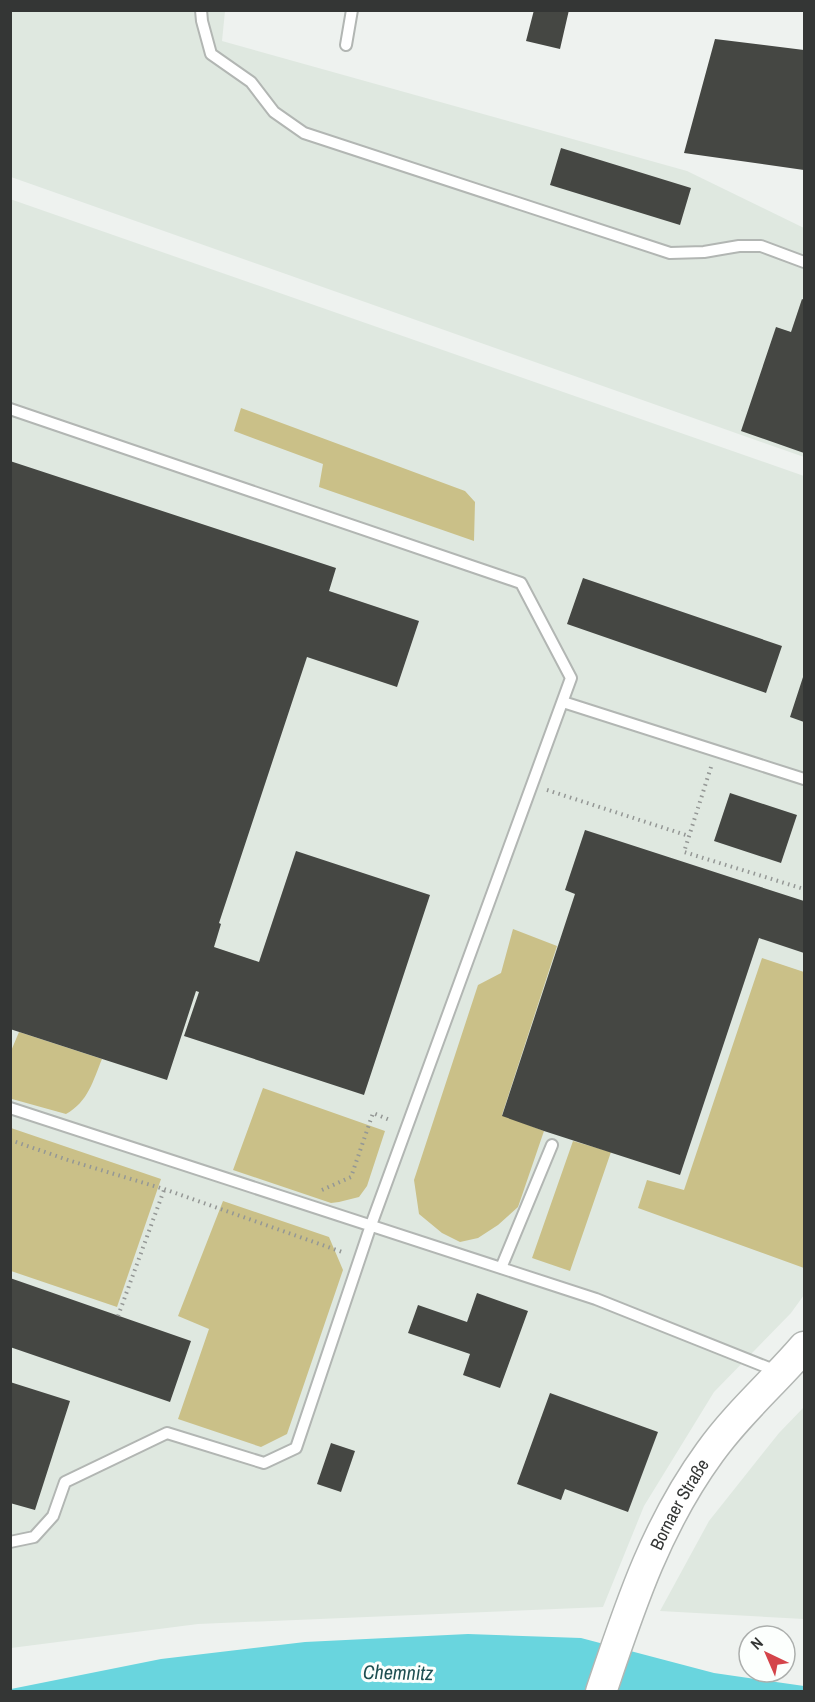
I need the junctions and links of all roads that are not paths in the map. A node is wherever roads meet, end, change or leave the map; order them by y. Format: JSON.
{"nodes":[{"id":1,"x":201,"y":10,"type":"edge"},
{"id":2,"x":352,"y":10,"type":"edge"},
{"id":3,"x":346,"y":45,"type":"dead end"},
{"id":4,"x":804,"y":262,"type":"edge"},
{"id":5,"x":10,"y":409,"type":"edge"},
{"id":6,"x":562,"y":702,"type":"junction"},
{"id":7,"x":804,"y":779,"type":"edge"},
{"id":8,"x":10,"y":1107,"type":"edge"},
{"id":9,"x":552,"y":1145,"type":"dead end"},
{"id":10,"x":371,"y":1225,"type":"junction"},
{"id":11,"x":501,"y":1268,"type":"junction"},
{"id":12,"x":804,"y":1347,"type":"edge"},
{"id":13,"x":782,"y":1373,"type":"junction"},
{"id":14,"x":10,"y":1542,"type":"edge"},
{"id":15,"x":601,"y":1692,"type":"edge"}],
"edges":[{"from":1,"to":4,"type":"lane"},
{"from":2,"to":3,"type":"lane"},
{"from":5,"to":6,"type":"lane"},
{"from":6,"to":7,"type":"lane"},
{"from":6,"to":10,"type":"lane"},
{"from":8,"to":10,"type":"lane"},
{"from":9,"to":11,"type":"lane"},
{"from":10,"to":11,"type":"lane"},
{"from":10,"to":14,"type":"lane"},
{"from":11,"to":13,"type":"lane"},
{"from":12,"to":13,"type":"main road","name":"Bornaer Straße"},
{"from":13,"to":15,"type":"main road","name":"Bornaer Straße"}]}
